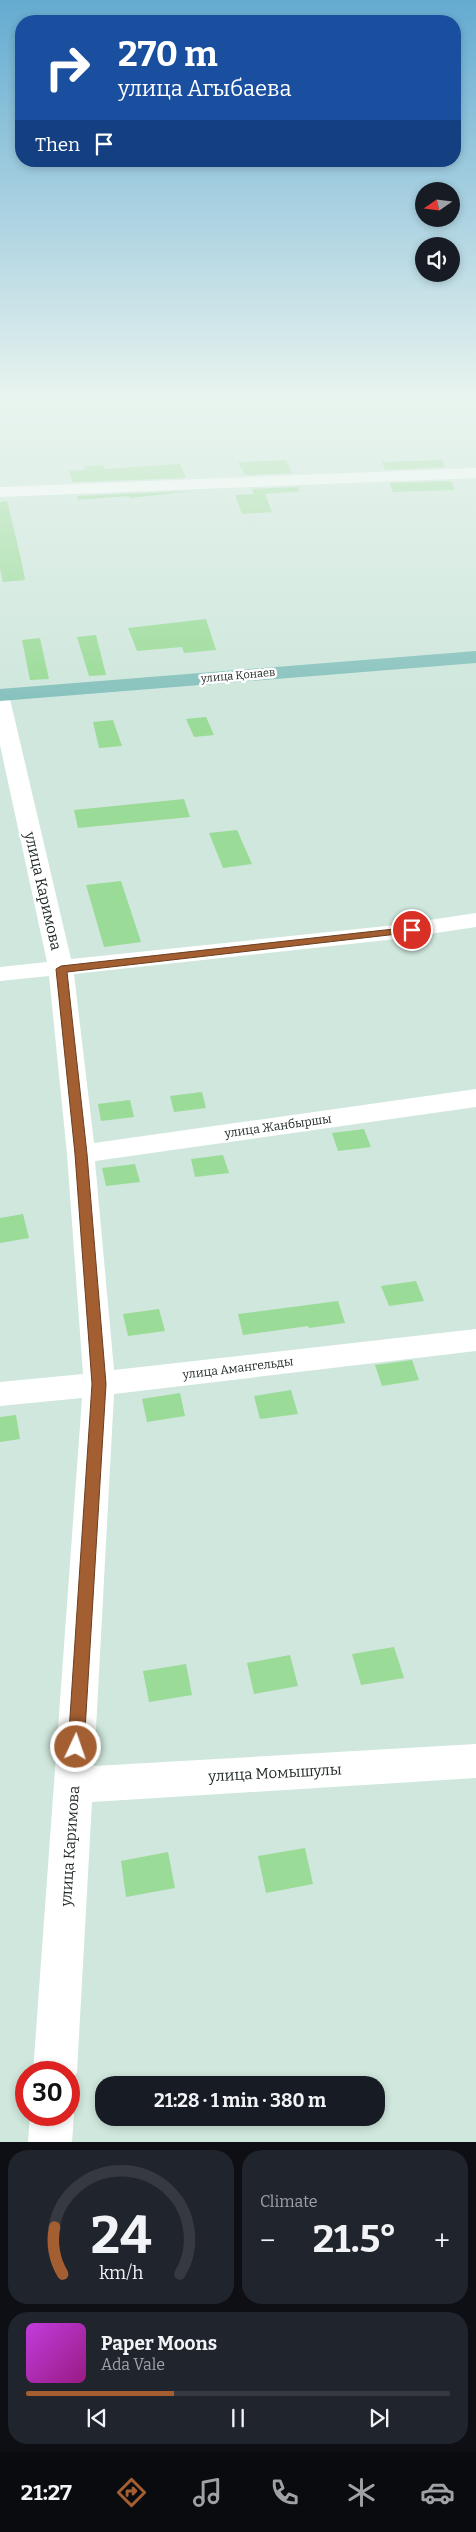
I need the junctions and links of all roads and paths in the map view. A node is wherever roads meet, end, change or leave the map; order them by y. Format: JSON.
{"nodes":[{"id":1,"x":476,"y":657,"type":"edge"},
{"id":2,"x":0,"y":694,"type":"edge"},
{"id":3,"x":0,"y":699,"type":"edge"},
{"id":4,"x":476,"y":920,"type":"edge"},
{"id":5,"x":61,"y":969,"type":"junction"},
{"id":6,"x":0,"y":974,"type":"edge"},
{"id":7,"x":476,"y":1098,"type":"edge"},
{"id":8,"x":81,"y":1154,"type":"junction"},
{"id":9,"x":476,"y":1340,"type":"edge"},
{"id":10,"x":99,"y":1384,"type":"junction"},
{"id":11,"x":0,"y":1394,"type":"edge"},
{"id":12,"x":476,"y":1761,"type":"edge"},
{"id":13,"x":74,"y":1785,"type":"junction"},
{"id":14,"x":56,"y":2061,"type":"edge"},
{"id":15,"x":51,"y":2126,"type":"edge"},
{"id":16,"x":50,"y":2142,"type":"edge"}],
"edges":[{"from":1,"to":2,"type":"main road","name":"улица Қонаев"},
{"from":3,"to":5,"type":"street","name":"улица Каримова"},
{"from":4,"to":5,"type":"street"},
{"from":5,"to":6,"type":"street"},
{"from":5,"to":8,"type":"street","name":"улица Каримова"},
{"from":7,"to":8,"type":"street","name":"улица Жанбыршы"},
{"from":8,"to":10,"type":"street","name":"улица Каримова"},
{"from":9,"to":10,"type":"street","name":"улица Амангельды"},
{"from":10,"to":11,"type":"street","name":"улица Амангельды"},
{"from":10,"to":13,"type":"street","name":"улица Каримова"},
{"from":12,"to":13,"type":"street","name":"улица Момышулы"},
{"from":13,"to":14,"type":"street","name":"улица Каримова"},
{"from":15,"to":16,"type":"street"}]}
